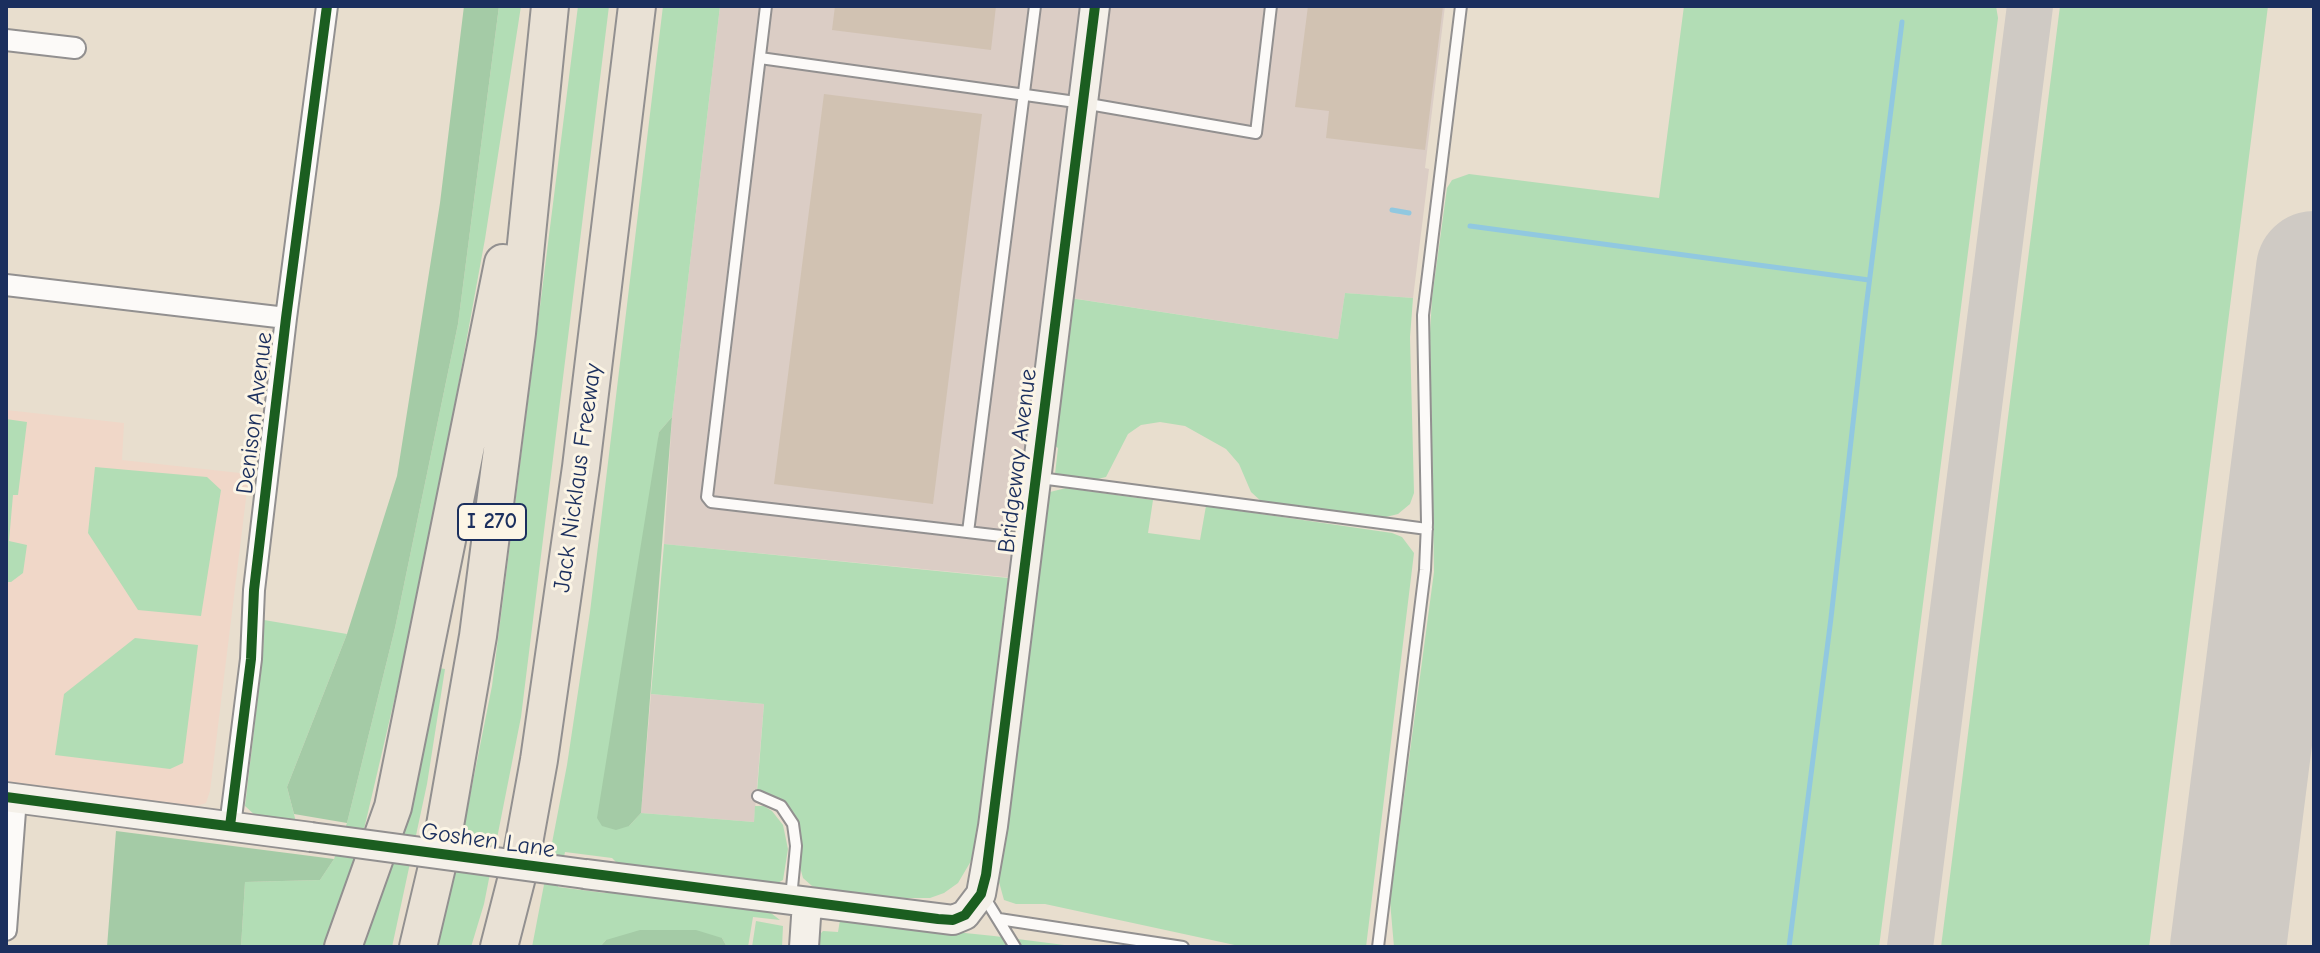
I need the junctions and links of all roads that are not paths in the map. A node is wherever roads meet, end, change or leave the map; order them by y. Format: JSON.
{"nodes":[{"id":1,"x":327,"y":6,"type":"edge"},
{"id":2,"x":550,"y":6,"type":"edge"},
{"id":3,"x":637,"y":6,"type":"edge"},
{"id":4,"x":766,"y":6,"type":"edge"},
{"id":5,"x":1035,"y":6,"type":"edge"},
{"id":6,"x":1095,"y":6,"type":"edge"},
{"id":7,"x":1271,"y":6,"type":"edge"},
{"id":8,"x":1461,"y":6,"type":"edge"},
{"id":9,"x":6,"y":40,"type":"edge"},
{"id":10,"x":75,"y":48,"type":"dead end"},
{"id":11,"x":760,"y":58,"type":"junction"},
{"id":12,"x":541,"y":94,"type":"junction"},
{"id":13,"x":1024,"y":95,"type":"junction"},
{"id":14,"x":1083,"y":103,"type":"junction"},
{"id":15,"x":6,"y":285,"type":"edge"},
{"id":16,"x":286,"y":318,"type":"junction"},
{"id":17,"x":1037,"y":478,"type":"junction"},
{"id":18,"x":1427,"y":529,"type":"junction"},
{"id":19,"x":968,"y":532,"type":"junction"},
{"id":20,"x":1029,"y":539,"type":"junction"},
{"id":21,"x":758,"y":796,"type":"dead end"},
{"id":22,"x":11,"y":798,"type":"edge"},
{"id":23,"x":230,"y":826,"type":"junction"},
{"id":24,"x":799,"y":901,"type":"junction"},
{"id":25,"x":973,"y":904,"type":"junction"},
{"id":26,"x":999,"y":919,"type":"junction"},
{"id":27,"x":6,"y":930,"type":"edge"},
{"id":28,"x":343,"y":947,"type":"edge"},
{"id":29,"x":418,"y":947,"type":"edge"},
{"id":30,"x":499,"y":947,"type":"edge"},
{"id":31,"x":804,"y":947,"type":"edge"},
{"id":32,"x":1015,"y":947,"type":"edge"},
{"id":33,"x":1183,"y":947,"type":"edge"},
{"id":34,"x":1378,"y":947,"type":"edge"}],
"edges":[{"from":1,"to":16,"type":"street","name":"Denison Avenue"},
{"from":2,"to":12,"type":"highway","number":"I 270"},
{"from":3,"to":30,"type":"highway","name":"Jack Nicklaus Freeway"},
{"from":4,"to":11,"type":"lane"},
{"from":5,"to":13,"type":"lane"},
{"from":6,"to":14,"type":"street","name":"Bridgeway Avenue"},
{"from":7,"to":14,"type":"lane"},
{"from":8,"to":18,"type":"lane"},
{"from":9,"to":10,"type":"street"},
{"from":11,"to":13,"type":"lane"},
{"from":11,"to":19,"type":"lane"},
{"from":12,"to":28,"type":"highway"},
{"from":12,"to":29,"type":"highway","number":"I 270"},
{"from":13,"to":14,"type":"lane"},
{"from":13,"to":19,"type":"lane"},
{"from":14,"to":17,"type":"street","name":"Bridgeway Avenue"},
{"from":15,"to":16,"type":"street"},
{"from":16,"to":23,"type":"street","name":"Denison Avenue"},
{"from":17,"to":18,"type":"lane"},
{"from":17,"to":20,"type":"street","name":"Bridgeway Avenue"},
{"from":18,"to":34,"type":"lane"},
{"from":19,"to":20,"type":"lane"},
{"from":20,"to":25,"type":"street","name":"Bridgeway Avenue"},
{"from":21,"to":24,"type":"lane"},
{"from":22,"to":23,"type":"street","name":"Goshen Lane"},
{"from":22,"to":27,"type":"street"},
{"from":23,"to":24,"type":"street","name":"Goshen Lane","bridge":true},
{"from":24,"to":25,"type":"street","name":"Goshen Lane"},
{"from":24,"to":31,"type":"street"},
{"from":25,"to":26,"type":"lane"},
{"from":26,"to":32,"type":"lane"},
{"from":26,"to":33,"type":"lane"}]}
